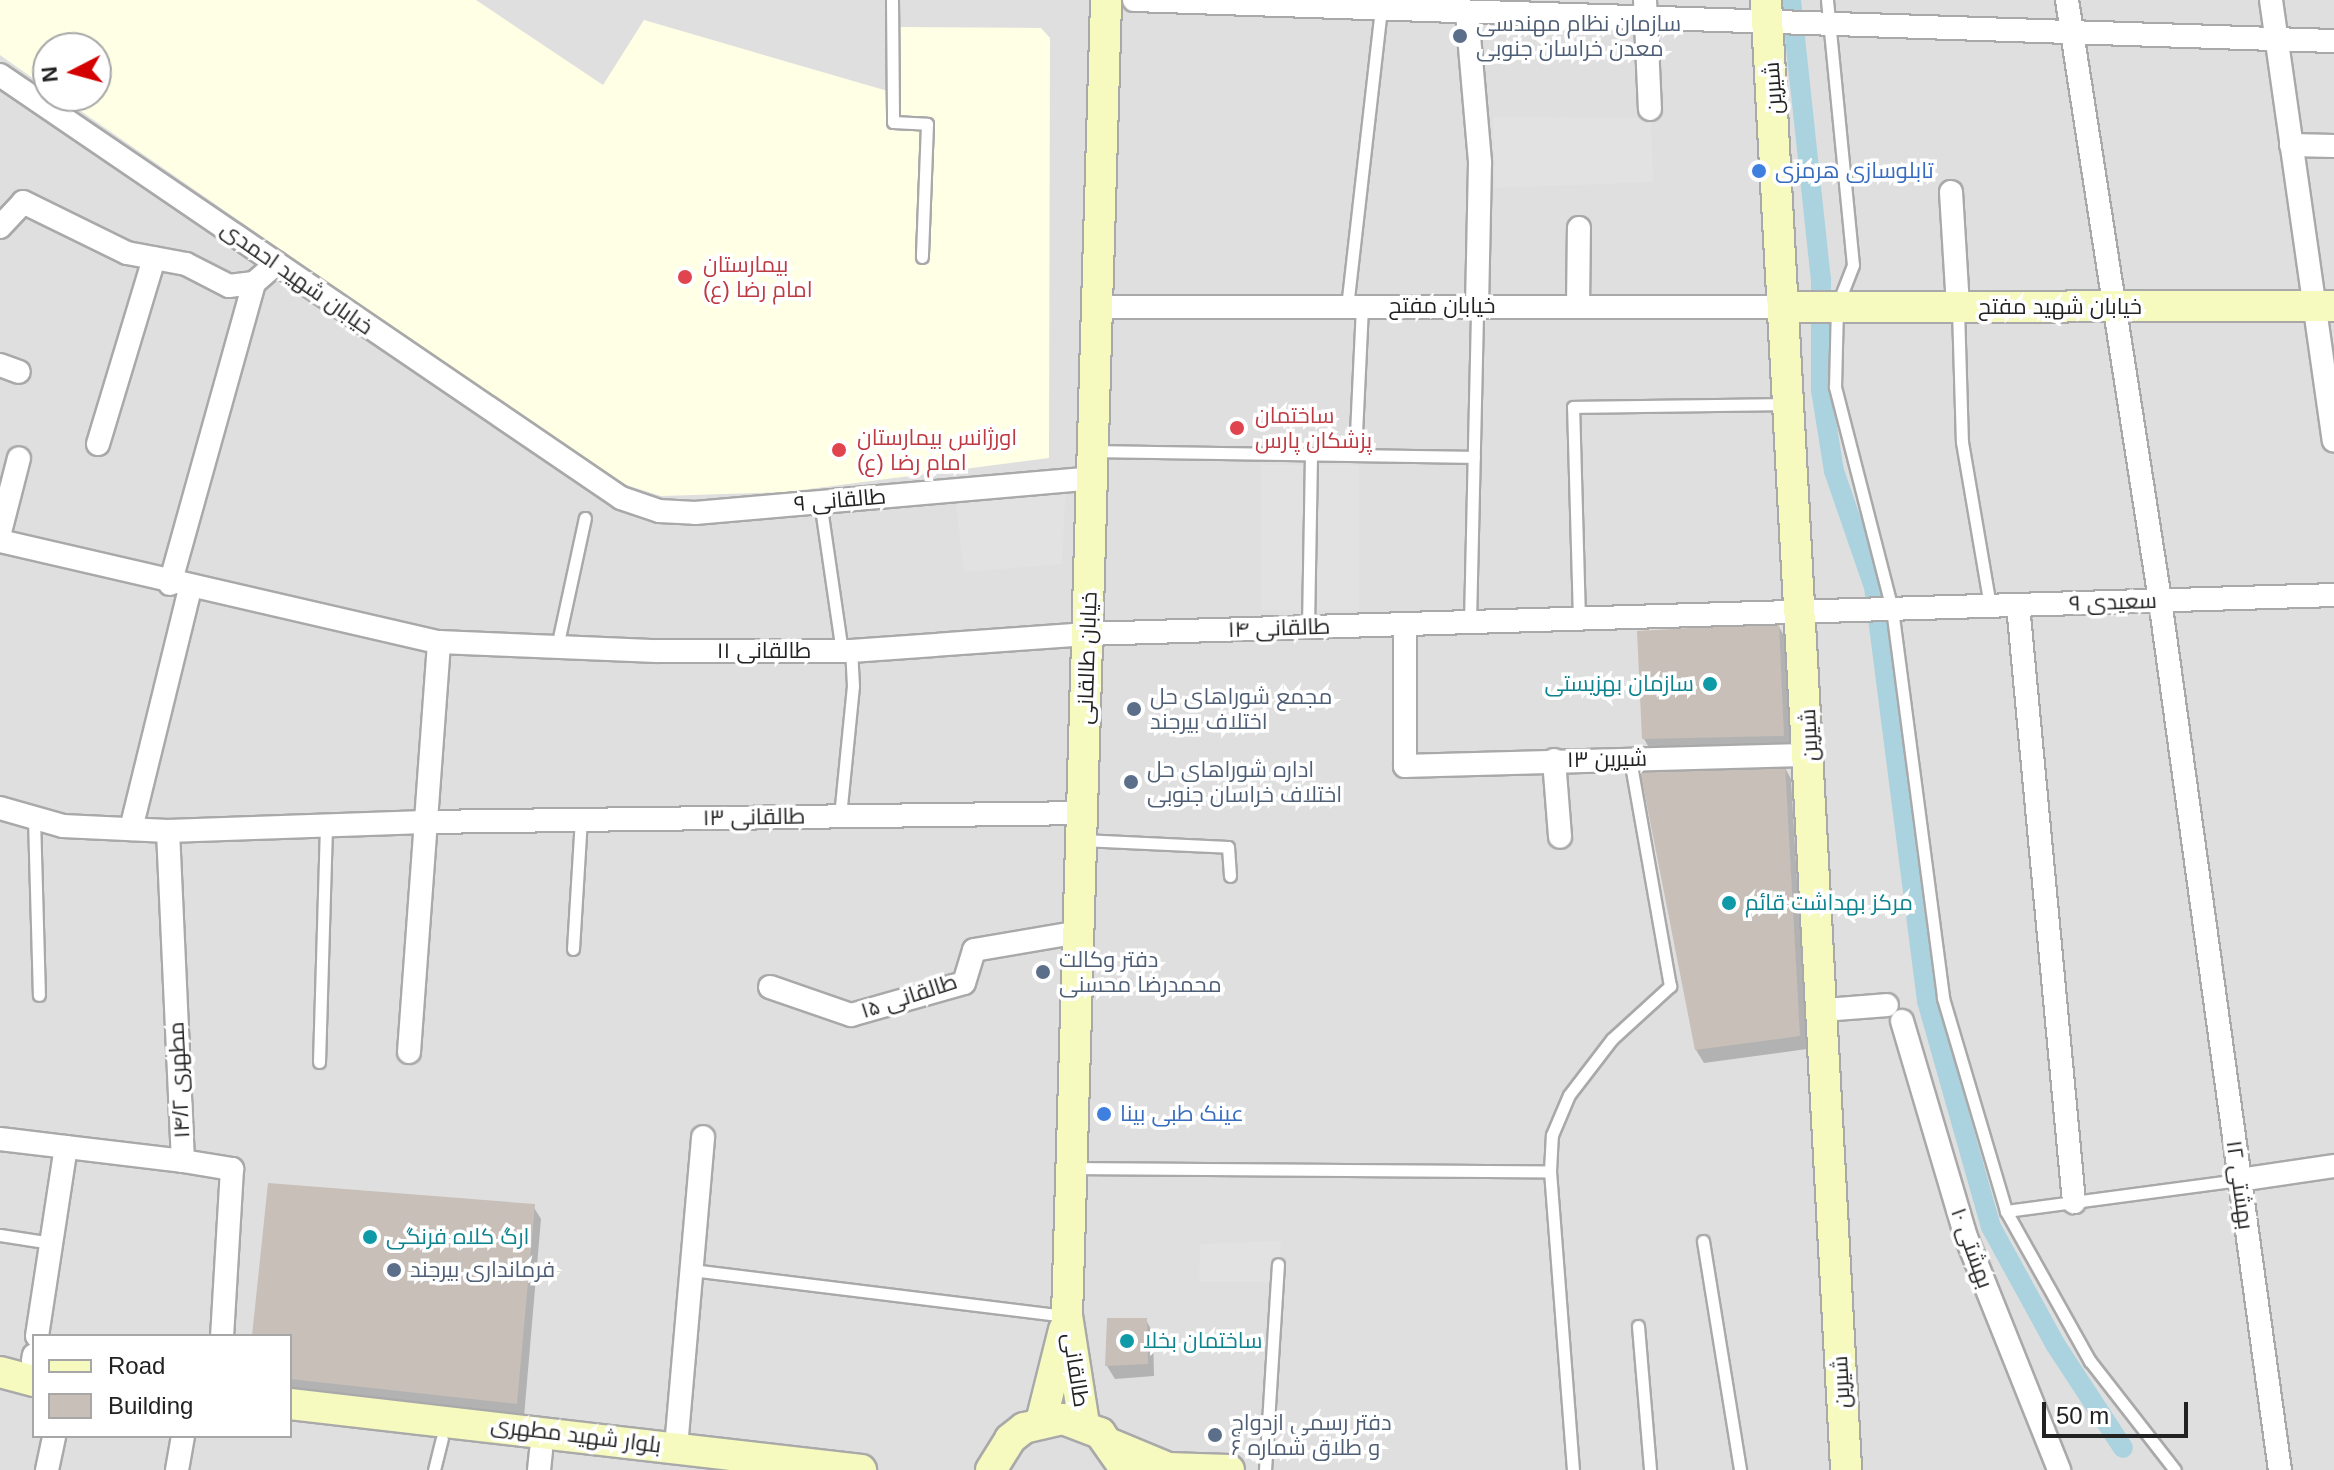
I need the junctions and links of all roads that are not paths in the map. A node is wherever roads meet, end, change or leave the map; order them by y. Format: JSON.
{"nodes":[{"id":1,"x":892,"y":0,"type":"edge"},
{"id":2,"x":1106,"y":0,"type":"edge"},
{"id":3,"x":1134,"y":0,"type":"edge"},
{"id":4,"x":1827,"y":0,"type":"edge"},
{"id":5,"x":2067,"y":0,"type":"edge"},
{"id":6,"x":2271,"y":0,"type":"edge"},
{"id":7,"x":1424,"y":6,"type":"edge"},
{"id":8,"x":1574,"y":8,"type":"edge"},
{"id":9,"x":1381,"y":10,"type":"junction"},
{"id":10,"x":1646,"y":10,"type":"edge"},
{"id":11,"x":1767,"y":12,"type":"edge"},
{"id":12,"x":1467,"y":13,"type":"junction"},
{"id":13,"x":1831,"y":27,"type":"junction"},
{"id":14,"x":2072,"y":34,"type":"junction"},
{"id":15,"x":2275,"y":40,"type":"junction"},
{"id":16,"x":2334,"y":41,"type":"edge"},
{"id":17,"x":0,"y":75,"type":"edge"},
{"id":18,"x":1650,"y":109,"type":"dead end"},
{"id":19,"x":2291,"y":145,"type":"junction"},
{"id":20,"x":2334,"y":146,"type":"edge"},
{"id":21,"x":1951,"y":192,"type":"dead end"},
{"id":22,"x":0,"y":227,"type":"edge"},
{"id":23,"x":1579,"y":228,"type":"dead end"},
{"id":24,"x":922,"y":257,"type":"dead end"},
{"id":25,"x":154,"y":258,"type":"junction"},
{"id":26,"x":277,"y":263,"type":"junction"},
{"id":27,"x":254,"y":283,"type":"junction"},
{"id":28,"x":1477,"y":306,"type":"junction"},
{"id":29,"x":1578,"y":306,"type":"junction"},
{"id":30,"x":1837,"y":306,"type":"junction"},
{"id":31,"x":2323,"y":306,"type":"edge"},
{"id":32,"x":1097,"y":307,"type":"junction"},
{"id":33,"x":1354,"y":307,"type":"junction"},
{"id":34,"x":1786,"y":307,"type":"junction"},
{"id":35,"x":2112,"y":307,"type":"junction"},
{"id":36,"x":1958,"y":308,"type":"junction"},
{"id":37,"x":1790,"y":404,"type":"junction"},
{"id":38,"x":2334,"y":441,"type":"edge"},
{"id":39,"x":98,"y":444,"type":"dead end"},
{"id":40,"x":1311,"y":454,"type":"junction"},
{"id":41,"x":1355,"y":455,"type":"junction"},
{"id":42,"x":1474,"y":457,"type":"junction"},
{"id":43,"x":19,"y":458,"type":"dead end"},
{"id":44,"x":1092,"y":464,"type":"junction"},
{"id":45,"x":593,"y":483,"type":"joint"},
{"id":46,"x":820,"y":501,"type":"junction"},
{"id":47,"x":585,"y":518,"type":"dead end"},
{"id":48,"x":0,"y":532,"type":"edge"},
{"id":49,"x":0,"y":541,"type":"edge"},
{"id":50,"x":180,"y":586,"type":"junction"},
{"id":51,"x":2334,"y":595,"type":"edge"},
{"id":52,"x":2160,"y":600,"type":"junction"},
{"id":53,"x":2018,"y":605,"type":"junction"},
{"id":54,"x":1990,"y":606,"type":"junction"},
{"id":55,"x":1892,"y":609,"type":"junction"},
{"id":56,"x":1802,"y":612,"type":"junction"},
{"id":57,"x":1579,"y":619,"type":"junction"},
{"id":58,"x":1470,"y":622,"type":"junction"},
{"id":59,"x":1405,"y":624,"type":"junction"},
{"id":60,"x":1308,"y":627,"type":"junction"},
{"id":61,"x":1087,"y":634,"type":"junction"},
{"id":62,"x":439,"y":642,"type":"junction"},
{"id":63,"x":557,"y":647,"type":"junction"},
{"id":64,"x":846,"y":651,"type":"junction"},
{"id":65,"x":1810,"y":755,"type":"junction"},
{"id":66,"x":1630,"y":759,"type":"junction"},
{"id":67,"x":1554,"y":760,"type":"junction"},
{"id":68,"x":0,"y":808,"type":"edge"},
{"id":69,"x":840,"y":816,"type":"junction"},
{"id":70,"x":34,"y":818,"type":"junction"},
{"id":71,"x":581,"y":819,"type":"junction"},
{"id":72,"x":425,"y":822,"type":"junction"},
{"id":73,"x":326,"y":825,"type":"junction"},
{"id":74,"x":1082,"y":826,"type":"junction"},
{"id":75,"x":131,"y":829,"type":"junction"},
{"id":76,"x":168,"y":831,"type":"junction"},
{"id":77,"x":1560,"y":837,"type":"dead end"},
{"id":78,"x":1230,"y":876,"type":"dead end"},
{"id":79,"x":1079,"y":932,"type":"junction"},
{"id":80,"x":573,"y":949,"type":"dead end"},
{"id":81,"x":770,"y":987,"type":"dead end"},
{"id":82,"x":39,"y":995,"type":"dead end"},
{"id":83,"x":1824,"y":1010,"type":"junction"},
{"id":84,"x":409,"y":1052,"type":"dead end"},
{"id":85,"x":319,"y":1062,"type":"dead end"},
{"id":86,"x":703,"y":1137,"type":"dead end"},
{"id":87,"x":0,"y":1139,"type":"edge"},
{"id":88,"x":66,"y":1147,"type":"junction"},
{"id":89,"x":183,"y":1161,"type":"junction"},
{"id":90,"x":2334,"y":1166,"type":"edge"},
{"id":91,"x":1072,"y":1168,"type":"junction"},
{"id":92,"x":1550,"y":1171,"type":"junction"},
{"id":93,"x":2239,"y":1180,"type":"junction"},
{"id":94,"x":2074,"y":1202,"type":"junction"},
{"id":95,"x":2006,"y":1211,"type":"junction"},
{"id":96,"x":0,"y":1235,"type":"edge"},
{"id":97,"x":1703,"y":1241,"type":"dead end"},
{"id":98,"x":51,"y":1243,"type":"junction"},
{"id":99,"x":1278,"y":1264,"type":"dead end"},
{"id":100,"x":691,"y":1270,"type":"junction"},
{"id":101,"x":1067,"y":1316,"type":"junction"},
{"id":102,"x":1638,"y":1326,"type":"dead end"},
{"id":103,"x":37,"y":1334,"type":"edge"},
{"id":104,"x":222,"y":1334,"type":"edge"},
{"id":105,"x":0,"y":1351,"type":"edge"},
{"id":106,"x":32,"y":1359,"type":"edge"},
{"id":107,"x":0,"y":1372,"type":"edge"},
{"id":108,"x":32,"y":1380,"type":"edge"},
{"id":109,"x":292,"y":1404,"type":"edge"},
{"id":110,"x":1041,"y":1422,"type":"junction"},
{"id":111,"x":292,"y":1424,"type":"edge"},
{"id":112,"x":1084,"y":1424,"type":"junction"},
{"id":113,"x":54,"y":1438,"type":"edge"},
{"id":114,"x":183,"y":1438,"type":"edge"},
{"id":115,"x":442,"y":1439,"type":"junction"},
{"id":116,"x":685,"y":1458,"type":"edge"},
{"id":117,"x":1120,"y":1458,"type":"edge"},
{"id":118,"x":540,"y":1460,"type":"edge"},
{"id":119,"x":47,"y":1470,"type":"edge"},
{"id":120,"x":177,"y":1470,"type":"edge"},
{"id":121,"x":434,"y":1470,"type":"edge"},
{"id":122,"x":861,"y":1470,"type":"edge"},
{"id":123,"x":990,"y":1470,"type":"edge"},
{"id":124,"x":1229,"y":1470,"type":"edge"},
{"id":125,"x":1265,"y":1470,"type":"edge"},
{"id":126,"x":1573,"y":1470,"type":"edge"},
{"id":127,"x":1650,"y":1470,"type":"edge"},
{"id":128,"x":1740,"y":1470,"type":"edge"},
{"id":129,"x":1846,"y":1470,"type":"edge"},
{"id":130,"x":2059,"y":1470,"type":"edge"},
{"id":131,"x":2175,"y":1470,"type":"edge"},
{"id":132,"x":2280,"y":1470,"type":"edge"}],
"edges":[{"from":1,"to":24,"type":"lane"},
{"from":2,"to":32,"type":"main road","name":"خیابان طالقانی"},
{"from":3,"to":9,"type":"street"},
{"from":4,"to":13,"type":"lane"},
{"from":5,"to":14,"type":"street","name":"بهشتی ۱۲"},
{"from":6,"to":15,"type":"street"},
{"from":7,"to":9,"type":"street"},
{"from":7,"to":12,"type":"street"},
{"from":8,"to":10,"type":"street"},
{"from":8,"to":12,"type":"street"},
{"from":9,"to":33,"type":"lane"},
{"from":10,"to":11,"type":"street"},
{"from":10,"to":18,"type":"street"},
{"from":11,"to":13,"type":"street"},
{"from":11,"to":34,"type":"main road","name":"شیرین"},
{"from":12,"to":28,"type":"street"},
{"from":13,"to":14,"type":"street"},
{"from":13,"to":30,"type":"lane"},
{"from":14,"to":15,"type":"street"},
{"from":14,"to":35,"type":"street","name":"بهشتی ۱۲"},
{"from":15,"to":16,"type":"street"},
{"from":15,"to":19,"type":"street"},
{"from":17,"to":26,"type":"street","name":"خیابان شهید احمدی"},
{"from":19,"to":20,"type":"street"},
{"from":19,"to":31,"type":"street"},
{"from":21,"to":36,"type":"street"},
{"from":22,"to":25,"type":"street"},
{"from":23,"to":29,"type":"street"},
{"from":25,"to":27,"type":"street"},
{"from":25,"to":39,"type":"street"},
{"from":26,"to":27,"type":"street"},
{"from":26,"to":45,"type":"street","name":"خیابان شهید احمدی"},
{"from":27,"to":50,"type":"street"},
{"from":28,"to":29,"type":"street","name":"خیابان مفتح"},
{"from":28,"to":33,"type":"street","name":"خیابان مفتح"},
{"from":28,"to":42,"type":"lane"},
{"from":29,"to":34,"type":"street","name":"خیابان مفتح"},
{"from":30,"to":34,"type":"main road","name":"خیابان شهید مفتح"},
{"from":30,"to":36,"type":"main road","name":"خیابان شهید مفتح"},
{"from":30,"to":55,"type":"lane"},
{"from":31,"to":35,"type":"main road","name":"خیابان شهید مفتح"},
{"from":31,"to":38,"type":"street"},
{"from":32,"to":33,"type":"street","name":"خیابان مفتح"},
{"from":32,"to":44,"type":"main road","name":"خیابان طالقانی"},
{"from":33,"to":41,"type":"lane"},
{"from":34,"to":37,"type":"main road","name":"شیرین"},
{"from":35,"to":36,"type":"main road","name":"خیابان شهید مفتح"},
{"from":35,"to":52,"type":"street","name":"بهشتی ۱۲"},
{"from":36,"to":54,"type":"lane"},
{"from":37,"to":56,"type":"main road","name":"شیرین"},
{"from":37,"to":57,"type":"lane"},
{"from":40,"to":41,"type":"lane"},
{"from":40,"to":44,"type":"lane"},
{"from":40,"to":60,"type":"lane"},
{"from":41,"to":42,"type":"lane"},
{"from":42,"to":58,"type":"lane"},
{"from":43,"to":48,"type":"street"},
{"from":44,"to":46,"type":"street","name":"طالقانی ۹"},
{"from":44,"to":61,"type":"main road","name":"خیابان طالقانی"},
{"from":45,"to":46,"type":"street","name":"طالقانی ۹"},
{"from":46,"to":64,"type":"lane"},
{"from":47,"to":63,"type":"lane"},
{"from":49,"to":50,"type":"street","name":"طالقانی ۱۱"},
{"from":50,"to":62,"type":"street","name":"طالقانی ۱۱"},
{"from":50,"to":75,"type":"street"},
{"from":51,"to":52,"type":"street","name":"سعیدی ۹"},
{"from":52,"to":53,"type":"street","name":"سعیدی ۹"},
{"from":52,"to":93,"type":"street","name":"بهشتی ۱۲"},
{"from":53,"to":54,"type":"street","name":"سعیدی ۹"},
{"from":53,"to":94,"type":"street"},
{"from":54,"to":55,"type":"street","name":"سعیدی ۹"},
{"from":55,"to":56,"type":"street","name":"سعیدی ۹"},
{"from":55,"to":95,"type":"lane"},
{"from":56,"to":57,"type":"street","name":"سعیدی ۹"},
{"from":56,"to":65,"type":"main road","name":"شیرین"},
{"from":57,"to":58,"type":"street","name":"طالقانی ۱۴"},
{"from":58,"to":59,"type":"street","name":"طالقانی ۱۴"},
{"from":59,"to":60,"type":"street","name":"طالقانی ۱۴"},
{"from":59,"to":67,"type":"street","name":"شیرین ۱۳"},
{"from":60,"to":61,"type":"street","name":"طالقانی ۱۴"},
{"from":61,"to":64,"type":"street","name":"طالقانی ۱۱"},
{"from":61,"to":74,"type":"main road","name":"خیابان طالقانی"},
{"from":62,"to":63,"type":"street","name":"طالقانی ۱۱"},
{"from":62,"to":72,"type":"street"},
{"from":63,"to":64,"type":"street","name":"طالقانی ۱۱"},
{"from":64,"to":69,"type":"lane"},
{"from":65,"to":66,"type":"street","name":"شیرین ۱۳"},
{"from":65,"to":83,"type":"main road","name":"شیرین"},
{"from":66,"to":67,"type":"street","name":"شیرین ۱۳"},
{"from":66,"to":92,"type":"lane"},
{"from":67,"to":77,"type":"street"},
{"from":68,"to":70,"type":"street","name":"طالقانی ۱۳"},
{"from":69,"to":71,"type":"street","name":"طالقانی ۱۳"},
{"from":69,"to":74,"type":"street","name":"طالقانی ۱۳"},
{"from":70,"to":75,"type":"street","name":"طالقانی ۱۳"},
{"from":70,"to":82,"type":"lane"},
{"from":71,"to":72,"type":"street","name":"طالقانی ۱۳"},
{"from":71,"to":80,"type":"lane"},
{"from":72,"to":73,"type":"street","name":"طالقانی ۱۳"},
{"from":72,"to":84,"type":"street"},
{"from":73,"to":76,"type":"street","name":"طالقانی ۱۳"},
{"from":73,"to":85,"type":"lane"},
{"from":74,"to":78,"type":"lane"},
{"from":74,"to":79,"type":"main road","name":"خیابان طالقانی"},
{"from":75,"to":76,"type":"street","name":"طالقانی ۱۳"},
{"from":76,"to":89,"type":"street","name":"مطهری ۱۴/۲"},
{"from":79,"to":81,"type":"street","name":"طالقانی ۱۵"},
{"from":79,"to":91,"type":"main road","name":"خیابان طالقانی"},
{"from":83,"to":129,"type":"main road","name":"شیرین"},
{"from":83,"to":130,"type":"street","name":"بهشتی ۱۰"},
{"from":86,"to":100,"type":"street"},
{"from":87,"to":88,"type":"street"},
{"from":88,"to":89,"type":"street"},
{"from":88,"to":98,"type":"street"},
{"from":89,"to":104,"type":"street","name":"مطهری ۱۴/۲"},
{"from":90,"to":93,"type":"street"},
{"from":91,"to":92,"type":"lane"},
{"from":91,"to":101,"type":"main road","name":"خیابان طالقانی"},
{"from":92,"to":126,"type":"lane"},
{"from":93,"to":94,"type":"lane"},
{"from":93,"to":132,"type":"street","name":"بهشتی ۱۲"},
{"from":94,"to":95,"type":"lane"},
{"from":95,"to":131,"type":"lane"},
{"from":96,"to":98,"type":"lane"},
{"from":97,"to":128,"type":"lane"},
{"from":98,"to":103,"type":"street"},
{"from":99,"to":125,"type":"lane"},
{"from":100,"to":101,"type":"lane"},
{"from":100,"to":116,"type":"street"},
{"from":101,"to":110,"type":"main road"},
{"from":101,"to":112,"type":"main road","name":"طالقانی"},
{"from":102,"to":127,"type":"lane"},
{"from":105,"to":106,"type":"main road"},
{"from":107,"to":108,"type":"main road"},
{"from":109,"to":116,"type":"main road","name":"بلوار شهید مطهری"},
{"from":110,"to":112,"type":"main road"},
{"from":110,"to":123,"type":"main road"},
{"from":111,"to":115,"type":"main road","name":"بلوار شهید مطهری"},
{"from":112,"to":117,"type":"main road"},
{"from":113,"to":119,"type":"street"},
{"from":114,"to":120,"type":"street"},
{"from":115,"to":118,"type":"main road","name":"بلوار شهید مطهری"},
{"from":115,"to":121,"type":"lane"},
{"from":116,"to":118,"type":"main road","name":"بلوار شهید مطهری"},
{"from":116,"to":122,"type":"main road","name":"بلوار شهید مطهری"},
{"from":117,"to":124,"type":"main road"}]}
